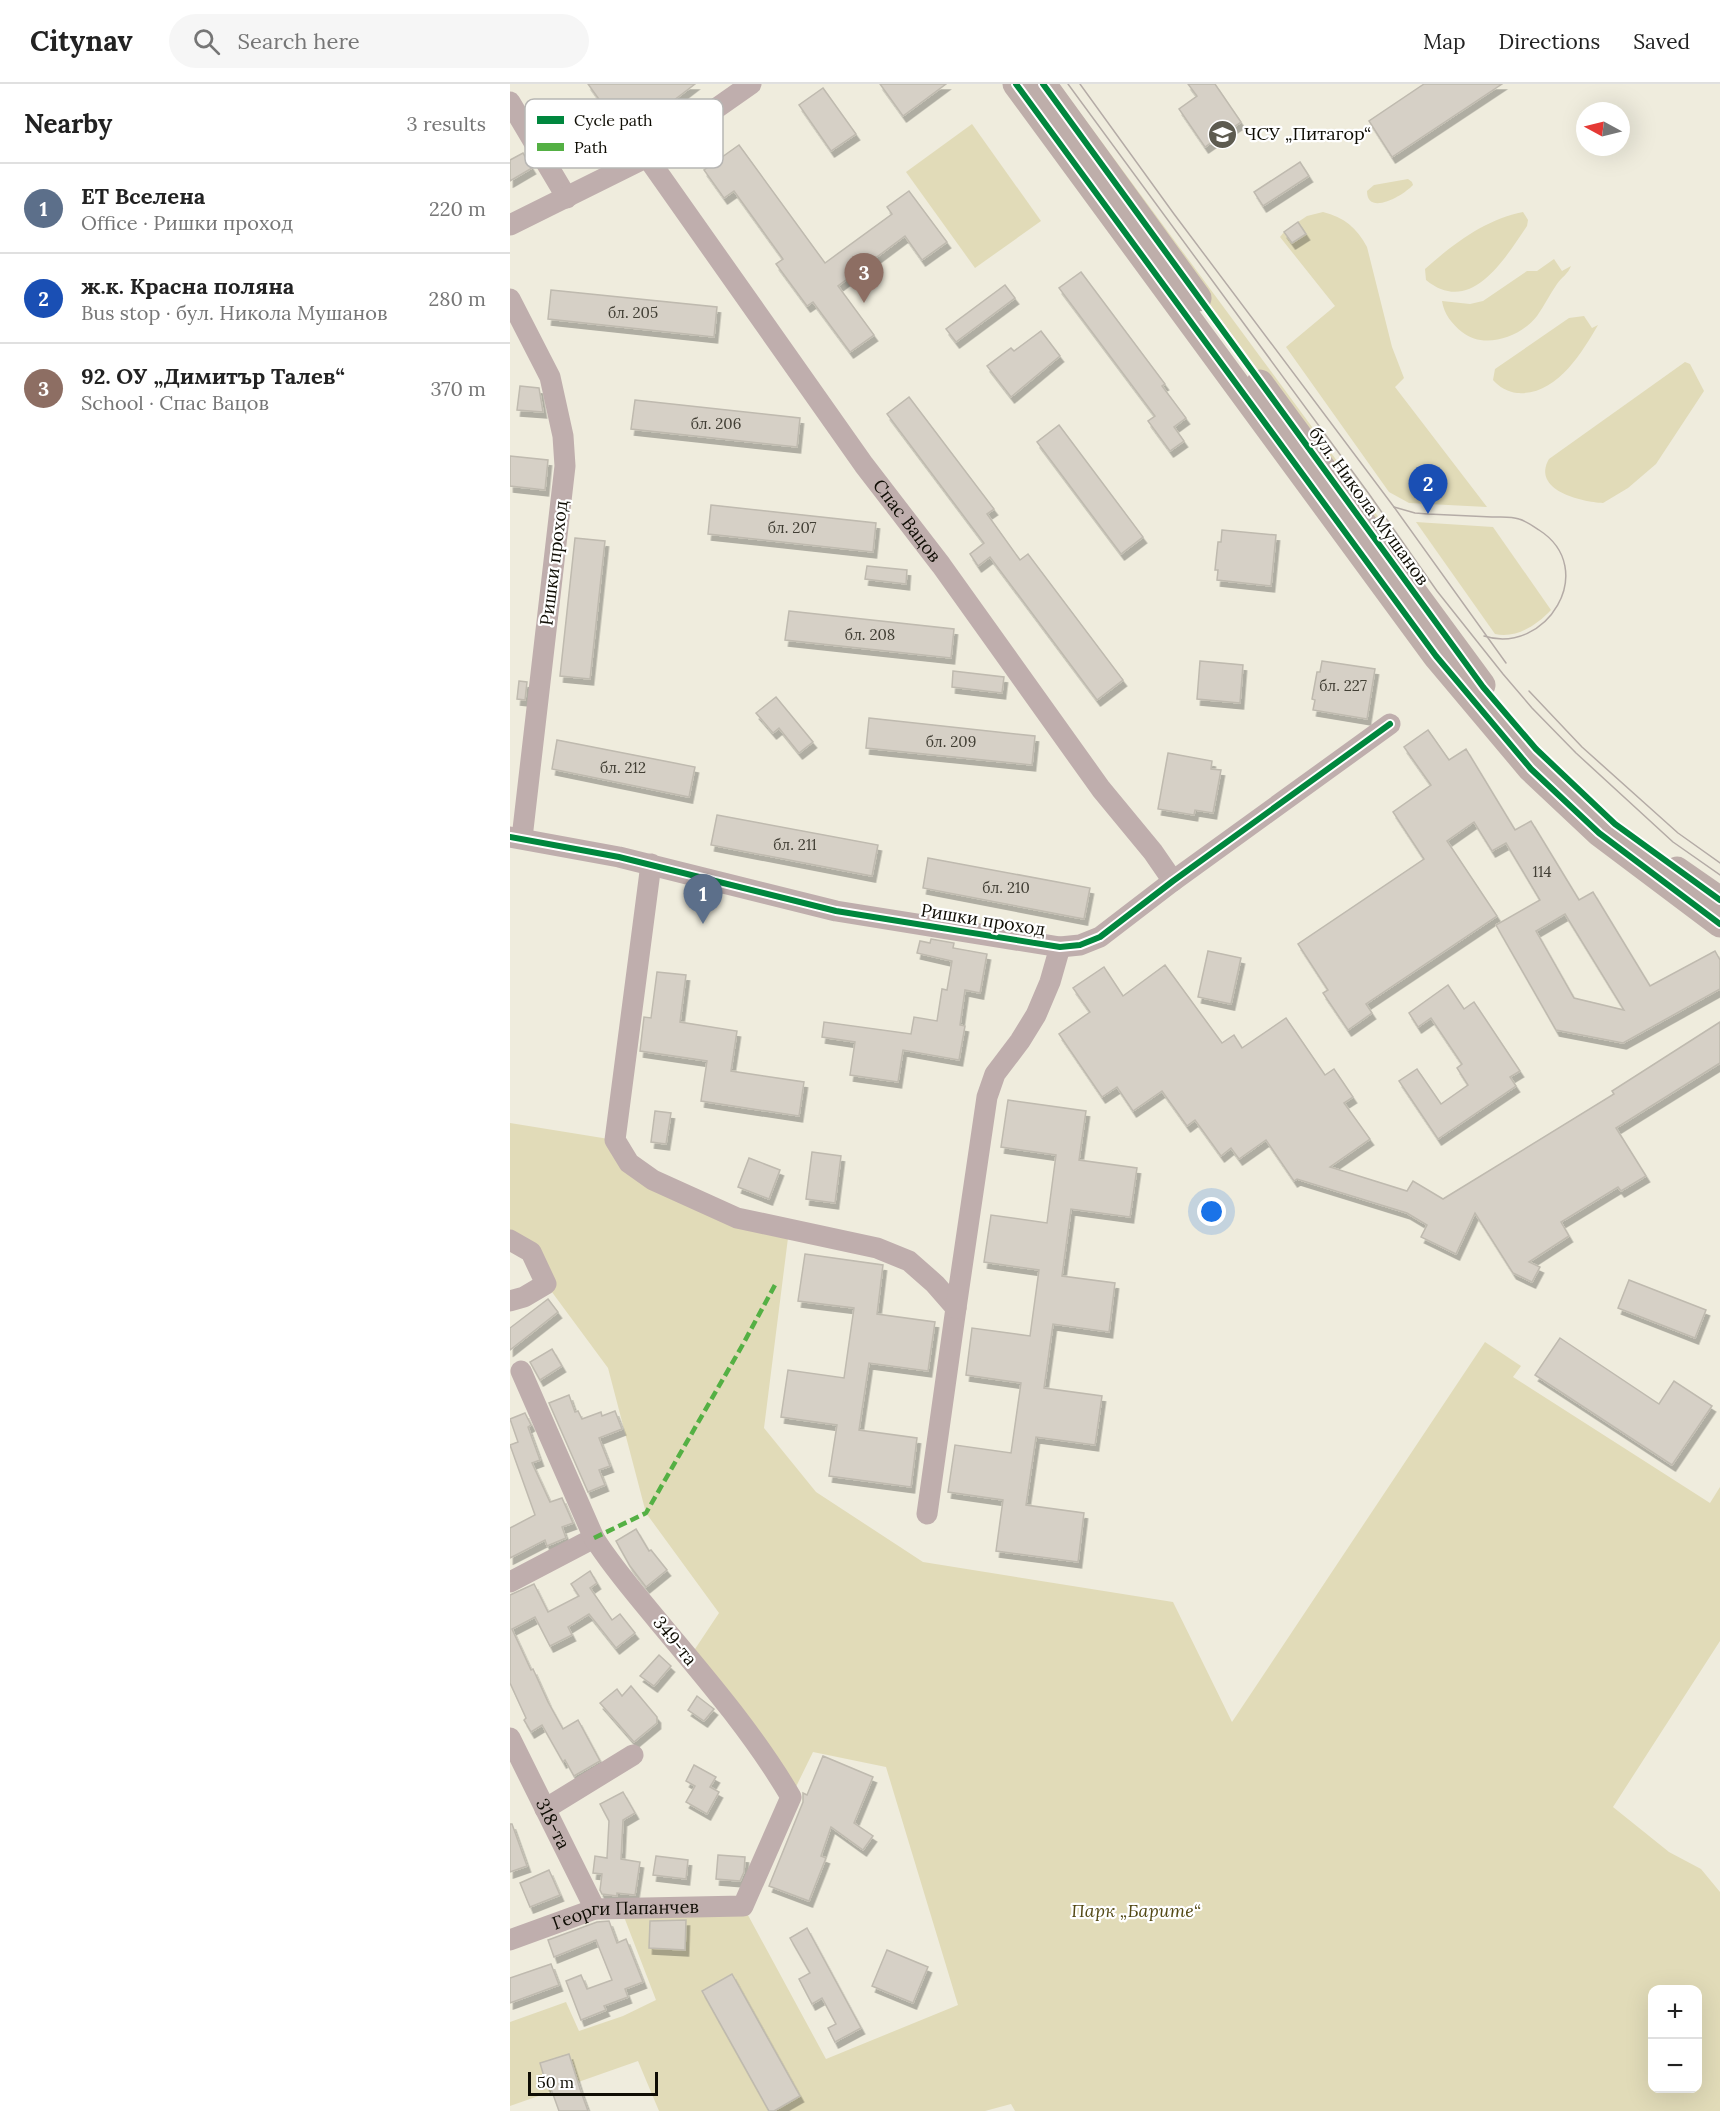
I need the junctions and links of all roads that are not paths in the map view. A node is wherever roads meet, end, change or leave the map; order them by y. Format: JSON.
{"nodes":[{"id":1,"x":751,"y":84,"type":"edge"},
{"id":2,"x":1016,"y":84,"type":"edge"},
{"id":3,"x":1043,"y":84,"type":"edge"},
{"id":4,"x":510,"y":102,"type":"edge"},
{"id":5,"x":723,"y":104,"type":"edge"},
{"id":6,"x":525,"y":127,"type":"edge"},
{"id":7,"x":549,"y":168,"type":"edge"},
{"id":8,"x":626,"y":168,"type":"edge"},
{"id":9,"x":655,"y":168,"type":"edge"},
{"id":10,"x":567,"y":198,"type":"junction"},
{"id":11,"x":510,"y":225,"type":"edge"},
{"id":12,"x":510,"y":299,"type":"edge"},
{"id":13,"x":1390,"y":724,"type":"dead end"},
{"id":14,"x":516,"y":837,"type":"edge"},
{"id":15,"x":651,"y":864,"type":"junction"},
{"id":16,"x":1173,"y":881,"type":"junction"},
{"id":17,"x":1720,"y":900,"type":"edge"},
{"id":18,"x":1720,"y":924,"type":"edge"},
{"id":19,"x":1060,"y":947,"type":"junction"},
{"id":20,"x":510,"y":1240,"type":"edge"},
{"id":21,"x":510,"y":1301,"type":"edge"},
{"id":22,"x":956,"y":1308,"type":"junction"},
{"id":23,"x":521,"y":1371,"type":"dead end"},
{"id":24,"x":927,"y":1514,"type":"dead end"},
{"id":25,"x":594,"y":1538,"type":"junction"},
{"id":26,"x":510,"y":1582,"type":"edge"},
{"id":27,"x":510,"y":1738,"type":"edge"},
{"id":28,"x":633,"y":1755,"type":"dead end"},
{"id":29,"x":545,"y":1809,"type":"junction"},
{"id":30,"x":743,"y":1906,"type":"joint"},
{"id":31,"x":595,"y":1909,"type":"junction"},
{"id":32,"x":510,"y":1941,"type":"edge"}],
"edges":[{"from":1,"to":5,"type":"street"},
{"from":2,"to":18,"type":"main road","name":"бул. Никола Мушанов"},
{"from":3,"to":17,"type":"main road","name":"бул. Никола Мушанов"},
{"from":4,"to":6,"type":"street"},
{"from":7,"to":10,"type":"street"},
{"from":8,"to":10,"type":"street"},
{"from":9,"to":16,"type":"street","name":"Спас Вацов"},
{"from":10,"to":11,"type":"street"},
{"from":12,"to":14,"type":"street","name":"Ришки проход"},
{"from":13,"to":16,"type":"street","name":"Ришки проход"},
{"from":14,"to":15,"type":"street","name":"Ришки проход"},
{"from":15,"to":19,"type":"street","name":"Ришки проход"},
{"from":15,"to":22,"type":"street"},
{"from":16,"to":19,"type":"street","name":"Ришки проход"},
{"from":19,"to":22,"type":"street"},
{"from":20,"to":21,"type":"street"},
{"from":22,"to":24,"type":"street"},
{"from":23,"to":25,"type":"street","name":"349-та"},
{"from":25,"to":26,"type":"street"},
{"from":25,"to":30,"type":"street","name":"349-та"},
{"from":27,"to":29,"type":"street","name":"318-та"},
{"from":28,"to":29,"type":"street"},
{"from":29,"to":31,"type":"street","name":"318-та"},
{"from":30,"to":31,"type":"street","name":"Георги Папанчев"},
{"from":31,"to":32,"type":"street","name":"Георги Папанчев"}]}
